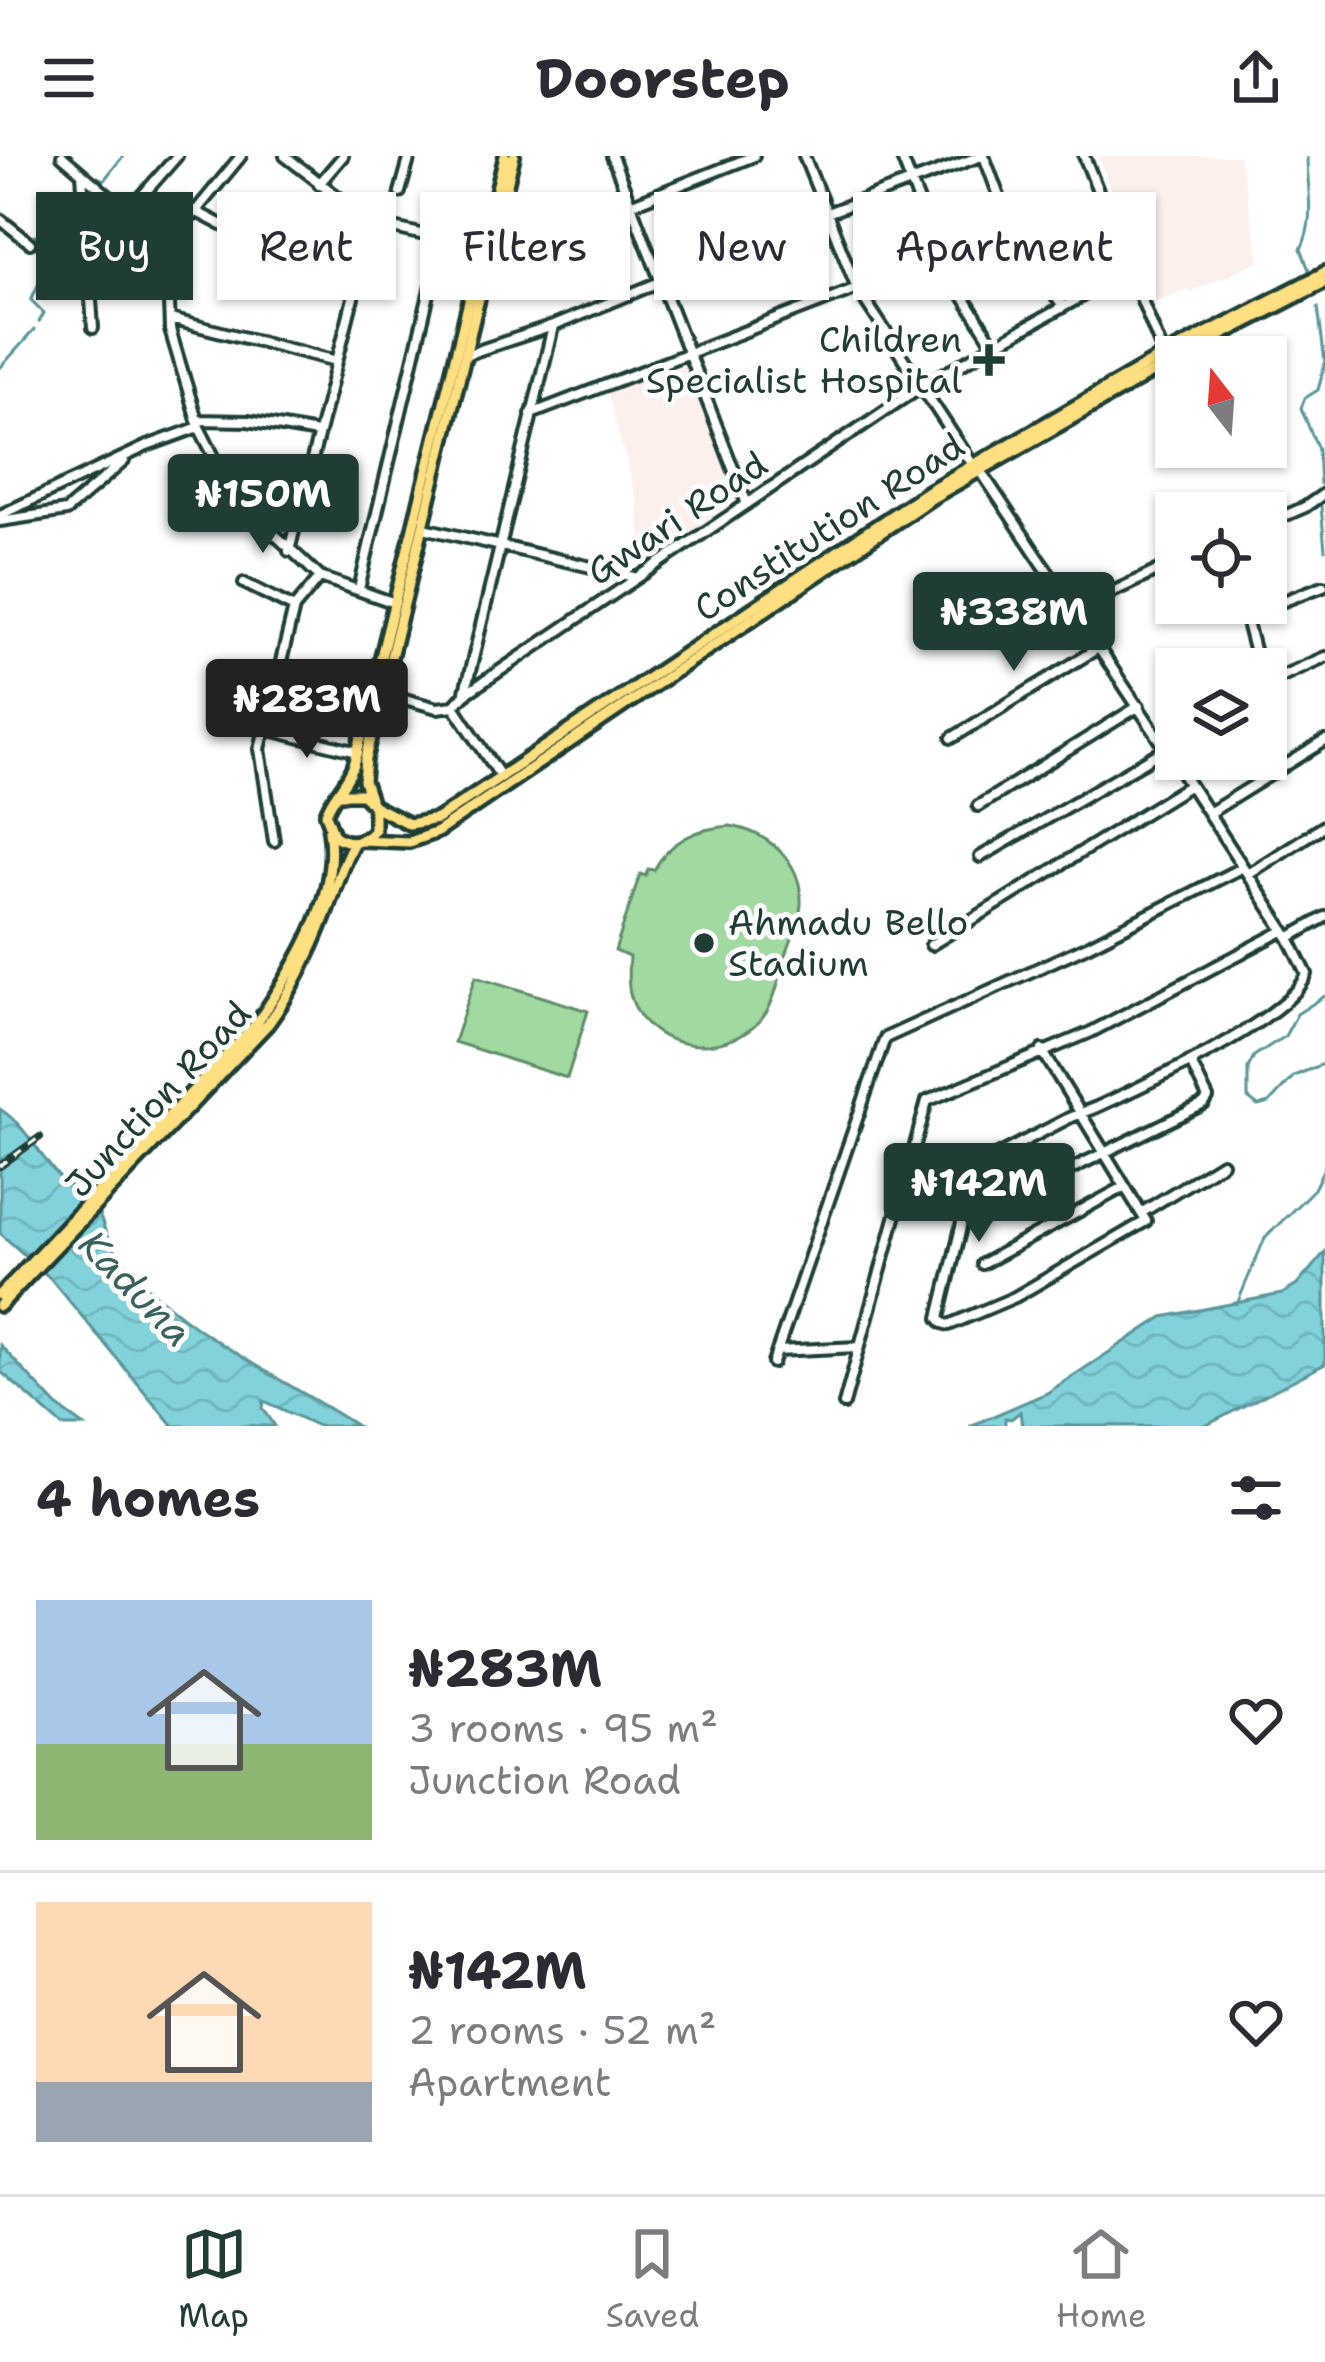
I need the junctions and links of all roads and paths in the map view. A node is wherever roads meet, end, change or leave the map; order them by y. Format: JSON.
{"nodes":[{"id":1,"x":62,"y":156,"type":"edge"},
{"id":2,"x":177,"y":156,"type":"edge"},
{"id":3,"x":241,"y":156,"type":"edge"},
{"id":4,"x":285,"y":156,"type":"edge"},
{"id":5,"x":343,"y":156,"type":"edge"},
{"id":6,"x":410,"y":156,"type":"edge"},
{"id":7,"x":505,"y":156,"type":"edge"},
{"id":8,"x":515,"y":156,"type":"edge"},
{"id":9,"x":612,"y":156,"type":"edge"},
{"id":10,"x":754,"y":156,"type":"edge"},
{"id":11,"x":804,"y":156,"type":"edge"},
{"id":12,"x":902,"y":156,"type":"edge"},
{"id":13,"x":982,"y":156,"type":"edge"},
{"id":14,"x":1084,"y":156,"type":"edge"},
{"id":15,"x":82,"y":174,"type":"junction"},
{"id":16,"x":912,"y":183,"type":"junction"},
{"id":17,"x":319,"y":184,"type":"junction"},
{"id":18,"x":103,"y":192,"type":"edge"},
{"id":19,"x":146,"y":192,"type":"edge"},
{"id":20,"x":330,"y":192,"type":"edge"},
{"id":21,"x":400,"y":192,"type":"dead end"},
{"id":22,"x":496,"y":192,"type":"edge"},
{"id":23,"x":506,"y":192,"type":"edge"},
{"id":24,"x":626,"y":192,"type":"edge"},
{"id":25,"x":819,"y":192,"type":"edge"},
{"id":26,"x":1098,"y":192,"type":"edge"},
{"id":27,"x":630,"y":203,"type":"joint"},
{"id":28,"x":193,"y":210,"type":"joint"},
{"id":29,"x":829,"y":212,"type":"edge"},
{"id":30,"x":829,"y":218,"type":"edge"},
{"id":31,"x":0,"y":219,"type":"edge"},
{"id":32,"x":217,"y":222,"type":"edge"},
{"id":33,"x":30,"y":243,"type":"dead end"},
{"id":34,"x":654,"y":266,"type":"edge"},
{"id":35,"x":853,"y":278,"type":"edge"},
{"id":36,"x":1321,"y":279,"type":"edge"},
{"id":37,"x":654,"y":284,"type":"edge"},
{"id":38,"x":1302,"y":288,"type":"junction"},
{"id":39,"x":853,"y":290,"type":"edge"},
{"id":40,"x":168,"y":300,"type":"edge"},
{"id":41,"x":351,"y":300,"type":"edge"},
{"id":42,"x":428,"y":300,"type":"edge"},
{"id":43,"x":469,"y":300,"type":"edge"},
{"id":44,"x":478,"y":300,"type":"edge"},
{"id":45,"x":667,"y":300,"type":"edge"},
{"id":46,"x":865,"y":300,"type":"edge"},
{"id":47,"x":1075,"y":300,"type":"edge"},
{"id":48,"x":1141,"y":300,"type":"edge"},
{"id":49,"x":1063,"y":307,"type":"junction"},
{"id":50,"x":169,"y":320,"type":"junction"},
{"id":51,"x":553,"y":326,"type":"junction"},
{"id":52,"x":93,"y":328,"type":"dead end"},
{"id":53,"x":1156,"y":336,"type":"edge"},
{"id":54,"x":1203,"y":336,"type":"edge"},
{"id":55,"x":1217,"y":336,"type":"edge"},
{"id":56,"x":994,"y":345,"type":"junction"},
{"id":57,"x":465,"y":355,"type":"junction"},
{"id":58,"x":688,"y":356,"type":"junction"},
{"id":59,"x":1155,"y":360,"type":"edge"},
{"id":60,"x":337,"y":361,"type":"junction"},
{"id":61,"x":1155,"y":370,"type":"edge"},
{"id":62,"x":920,"y":387,"type":"junction"},
{"id":63,"x":530,"y":414,"type":"junction"},
{"id":64,"x":198,"y":424,"type":"junction"},
{"id":65,"x":317,"y":434,"type":"junction"},
{"id":66,"x":134,"y":452,"type":"junction"},
{"id":67,"x":976,"y":467,"type":"junction"},
{"id":68,"x":1325,"y":493,"type":"edge"},
{"id":69,"x":747,"y":503,"type":"junction"},
{"id":70,"x":1287,"y":515,"type":"edge"},
{"id":71,"x":0,"y":518,"type":"edge"},
{"id":72,"x":424,"y":528,"type":"junction"},
{"id":73,"x":501,"y":547,"type":"junction"},
{"id":74,"x":289,"y":550,"type":"junction"},
{"id":75,"x":1155,"y":572,"type":"edge"},
{"id":76,"x":320,"y":578,"type":"junction"},
{"id":77,"x":635,"y":578,"type":"junction"},
{"id":78,"x":244,"y":583,"type":"dead end"},
{"id":79,"x":1323,"y":586,"type":"edge"},
{"id":80,"x":359,"y":589,"type":"junction"},
{"id":81,"x":1287,"y":600,"type":"edge"},
{"id":82,"x":395,"y":603,"type":"junction"},
{"id":83,"x":294,"y":608,"type":"junction"},
{"id":84,"x":1072,"y":610,"type":"junction"},
{"id":85,"x":1098,"y":648,"type":"junction"},
{"id":86,"x":1325,"y":657,"type":"edge"},
{"id":87,"x":1287,"y":674,"type":"edge"},
{"id":88,"x":641,"y":687,"type":"junction"},
{"id":89,"x":383,"y":693,"type":"junction"},
{"id":90,"x":464,"y":695,"type":"junction"},
{"id":91,"x":454,"y":706,"type":"junction"},
{"id":92,"x":1138,"y":706,"type":"junction"},
{"id":93,"x":266,"y":729,"type":"junction"},
{"id":94,"x":1155,"y":732,"type":"edge"},
{"id":95,"x":952,"y":738,"type":"dead end"},
{"id":96,"x":1325,"y":741,"type":"edge"},
{"id":97,"x":358,"y":752,"type":"junction"},
{"id":98,"x":1155,"y":755,"type":"edge"},
{"id":99,"x":1287,"y":764,"type":"edge"},
{"id":100,"x":501,"y":777,"type":"junction"},
{"id":101,"x":1187,"y":780,"type":"edge"},
{"id":102,"x":1262,"y":780,"type":"edge"},
{"id":103,"x":1190,"y":785,"type":"junction"},
{"id":104,"x":339,"y":794,"type":"junction"},
{"id":105,"x":372,"y":802,"type":"junction"},
{"id":106,"x":978,"y":806,"type":"dead end"},
{"id":107,"x":1209,"y":813,"type":"junction"},
{"id":108,"x":1325,"y":825,"type":"edge"},
{"id":109,"x":329,"y":830,"type":"junction"},
{"id":110,"x":274,"y":841,"type":"dead end"},
{"id":111,"x":357,"y":841,"type":"junction"},
{"id":112,"x":980,"y":857,"type":"dead end"},
{"id":113,"x":1245,"y":870,"type":"junction"},
{"id":114,"x":1325,"y":917,"type":"edge"},
{"id":115,"x":1286,"y":934,"type":"junction"},
{"id":116,"x":931,"y":945,"type":"dead end"},
{"id":117,"x":1042,"y":1050,"type":"junction"},
{"id":118,"x":1190,"y":1063,"type":"junction"},
{"id":119,"x":1082,"y":1112,"type":"junction"},
{"id":120,"x":1104,"y":1153,"type":"junction"},
{"id":121,"x":1222,"y":1162,"type":"dead end"},
{"id":122,"x":110,"y":1183,"type":"junction"},
{"id":123,"x":1124,"y":1187,"type":"junction"},
{"id":124,"x":1141,"y":1213,"type":"junction"},
{"id":125,"x":962,"y":1223,"type":"junction"},
{"id":126,"x":982,"y":1264,"type":"dead end"},
{"id":127,"x":0,"y":1295,"type":"edge"},
{"id":128,"x":0,"y":1306,"type":"edge"},
{"id":129,"x":858,"y":1347,"type":"junction"},
{"id":130,"x":777,"y":1352,"type":"junction"},
{"id":131,"x":773,"y":1364,"type":"dead end"},
{"id":132,"x":844,"y":1404,"type":"dead end"}],
"edges":[{"from":1,"to":15,"type":"street"},
{"from":2,"to":19,"type":"street"},
{"from":3,"to":28,"type":"street"},
{"from":4,"to":17,"type":"street"},
{"from":5,"to":17,"type":"street"},
{"from":6,"to":21,"type":"street"},
{"from":7,"to":22,"type":"main road"},
{"from":8,"to":23,"type":"main road"},
{"from":9,"to":24,"type":"street"},
{"from":10,"to":27,"type":"street"},
{"from":11,"to":25,"type":"street"},
{"from":12,"to":16,"type":"street"},
{"from":13,"to":16,"type":"street"},
{"from":13,"to":49,"type":"street"},
{"from":14,"to":26,"type":"street"},
{"from":15,"to":18,"type":"street"},
{"from":15,"to":52,"type":"street"},
{"from":16,"to":29,"type":"street"},
{"from":16,"to":56,"type":"street"},
{"from":17,"to":20,"type":"street"},
{"from":27,"to":34,"type":"street"},
{"from":28,"to":32,"type":"street"},
{"from":30,"to":35,"type":"street"},
{"from":31,"to":33,"type":"street"},
{"from":36,"to":38,"type":"main road","name":"Constitution Road"},
{"from":37,"to":51,"type":"street"},
{"from":38,"to":54,"type":"main road","name":"Constitution Road"},
{"from":38,"to":55,"type":"main road","name":"Constitution Road"},
{"from":39,"to":58,"type":"street"},
{"from":40,"to":50,"type":"street"},
{"from":41,"to":60,"type":"street"},
{"from":42,"to":80,"type":"street"},
{"from":43,"to":82,"type":"main road"},
{"from":44,"to":57,"type":"main road"},
{"from":45,"to":58,"type":"street"},
{"from":46,"to":62,"type":"street"},
{"from":47,"to":49,"type":"street","name":"Gwari Road"},
{"from":48,"to":53,"type":"street"},
{"from":49,"to":56,"type":"street","name":"Gwari Road"},
{"from":50,"to":60,"type":"street"},
{"from":50,"to":64,"type":"street"},
{"from":51,"to":57,"type":"street"},
{"from":51,"to":63,"type":"street","name":"Gwari Road"},
{"from":56,"to":62,"type":"street","name":"Gwari Road"},
{"from":57,"to":72,"type":"main road"},
{"from":58,"to":63,"type":"street"},
{"from":58,"to":69,"type":"street"},
{"from":59,"to":67,"type":"main road","name":"Constitution Road"},
{"from":60,"to":65,"type":"street"},
{"from":61,"to":67,"type":"main road","name":"Constitution Road"},
{"from":62,"to":67,"type":"street"},
{"from":62,"to":69,"type":"street","name":"Gwari Road"},
{"from":63,"to":73,"type":"street","name":"Gwari Road"},
{"from":64,"to":65,"type":"street"},
{"from":64,"to":66,"type":"street"},
{"from":64,"to":74,"type":"street"},
{"from":65,"to":74,"type":"street"},
{"from":66,"to":71,"type":"street"},
{"from":66,"to":71,"type":"street"},
{"from":67,"to":84,"type":"street"},
{"from":67,"to":88,"type":"main road","name":"Constitution Road"},
{"from":68,"to":70,"type":"street"},
{"from":69,"to":77,"type":"street","name":"Gwari Road"},
{"from":72,"to":73,"type":"street"},
{"from":72,"to":89,"type":"main road"},
{"from":73,"to":77,"type":"street"},
{"from":73,"to":90,"type":"street","name":"Gwari Road"},
{"from":74,"to":76,"type":"street"},
{"from":75,"to":84,"type":"street"},
{"from":76,"to":80,"type":"street"},
{"from":76,"to":83,"type":"street"},
{"from":77,"to":90,"type":"street","name":"Gwari Road"},
{"from":78,"to":83,"type":"street"},
{"from":79,"to":81,"type":"street"},
{"from":80,"to":82,"type":"street"},
{"from":82,"to":97,"type":"main road"},
{"from":83,"to":93,"type":"street"},
{"from":84,"to":85,"type":"street"},
{"from":85,"to":92,"type":"street"},
{"from":85,"to":95,"type":"street"},
{"from":86,"to":87,"type":"street"},
{"from":88,"to":100,"type":"main road","name":"Constitution Road"},
{"from":88,"to":111,"type":"main road","name":"Constitution Road"},
{"from":89,"to":91,"type":"street"},
{"from":89,"to":105,"type":"main road"},
{"from":90,"to":91,"type":"street","name":"Gwari Road"},
{"from":91,"to":100,"type":"street"},
{"from":92,"to":94,"type":"street"},
{"from":92,"to":106,"type":"street"},
{"from":93,"to":97,"type":"street"},
{"from":93,"to":110,"type":"street"},
{"from":96,"to":99,"type":"street"},
{"from":97,"to":104,"type":"main road"},
{"from":98,"to":112,"type":"street"},
{"from":100,"to":105,"type":"main road","name":"Constitution Road"},
{"from":101,"to":103,"type":"street"},
{"from":102,"to":107,"type":"street"},
{"from":103,"to":107,"type":"street"},
{"from":103,"to":116,"type":"street"},
{"from":104,"to":105,"type":"main road"},
{"from":104,"to":109,"type":"main road"},
{"from":105,"to":111,"type":"main road"},
{"from":107,"to":113,"type":"street"},
{"from":108,"to":113,"type":"street"},
{"from":109,"to":111,"type":"main road"},
{"from":109,"to":122,"type":"main road","name":"Junction Road"},
{"from":111,"to":122,"type":"main road","name":"Junction Road"},
{"from":113,"to":115,"type":"street"},
{"from":113,"to":130,"type":"street"},
{"from":114,"to":115,"type":"street"},
{"from":115,"to":117,"type":"street"},
{"from":115,"to":118,"type":"street"},
{"from":117,"to":119,"type":"street"},
{"from":117,"to":129,"type":"street"},
{"from":118,"to":119,"type":"street"},
{"from":118,"to":120,"type":"street"},
{"from":119,"to":120,"type":"street"},
{"from":119,"to":125,"type":"street"},
{"from":120,"to":123,"type":"street"},
{"from":120,"to":125,"type":"street"},
{"from":121,"to":124,"type":"street"},
{"from":122,"to":127,"type":"main road","name":"Junction Road"},
{"from":122,"to":128,"type":"main road","name":"Junction Road"},
{"from":123,"to":124,"type":"street"},
{"from":123,"to":126,"type":"street"},
{"from":124,"to":125,"type":"street"},
{"from":129,"to":130,"type":"street"},
{"from":129,"to":132,"type":"street"},
{"from":130,"to":131,"type":"street"}]}
